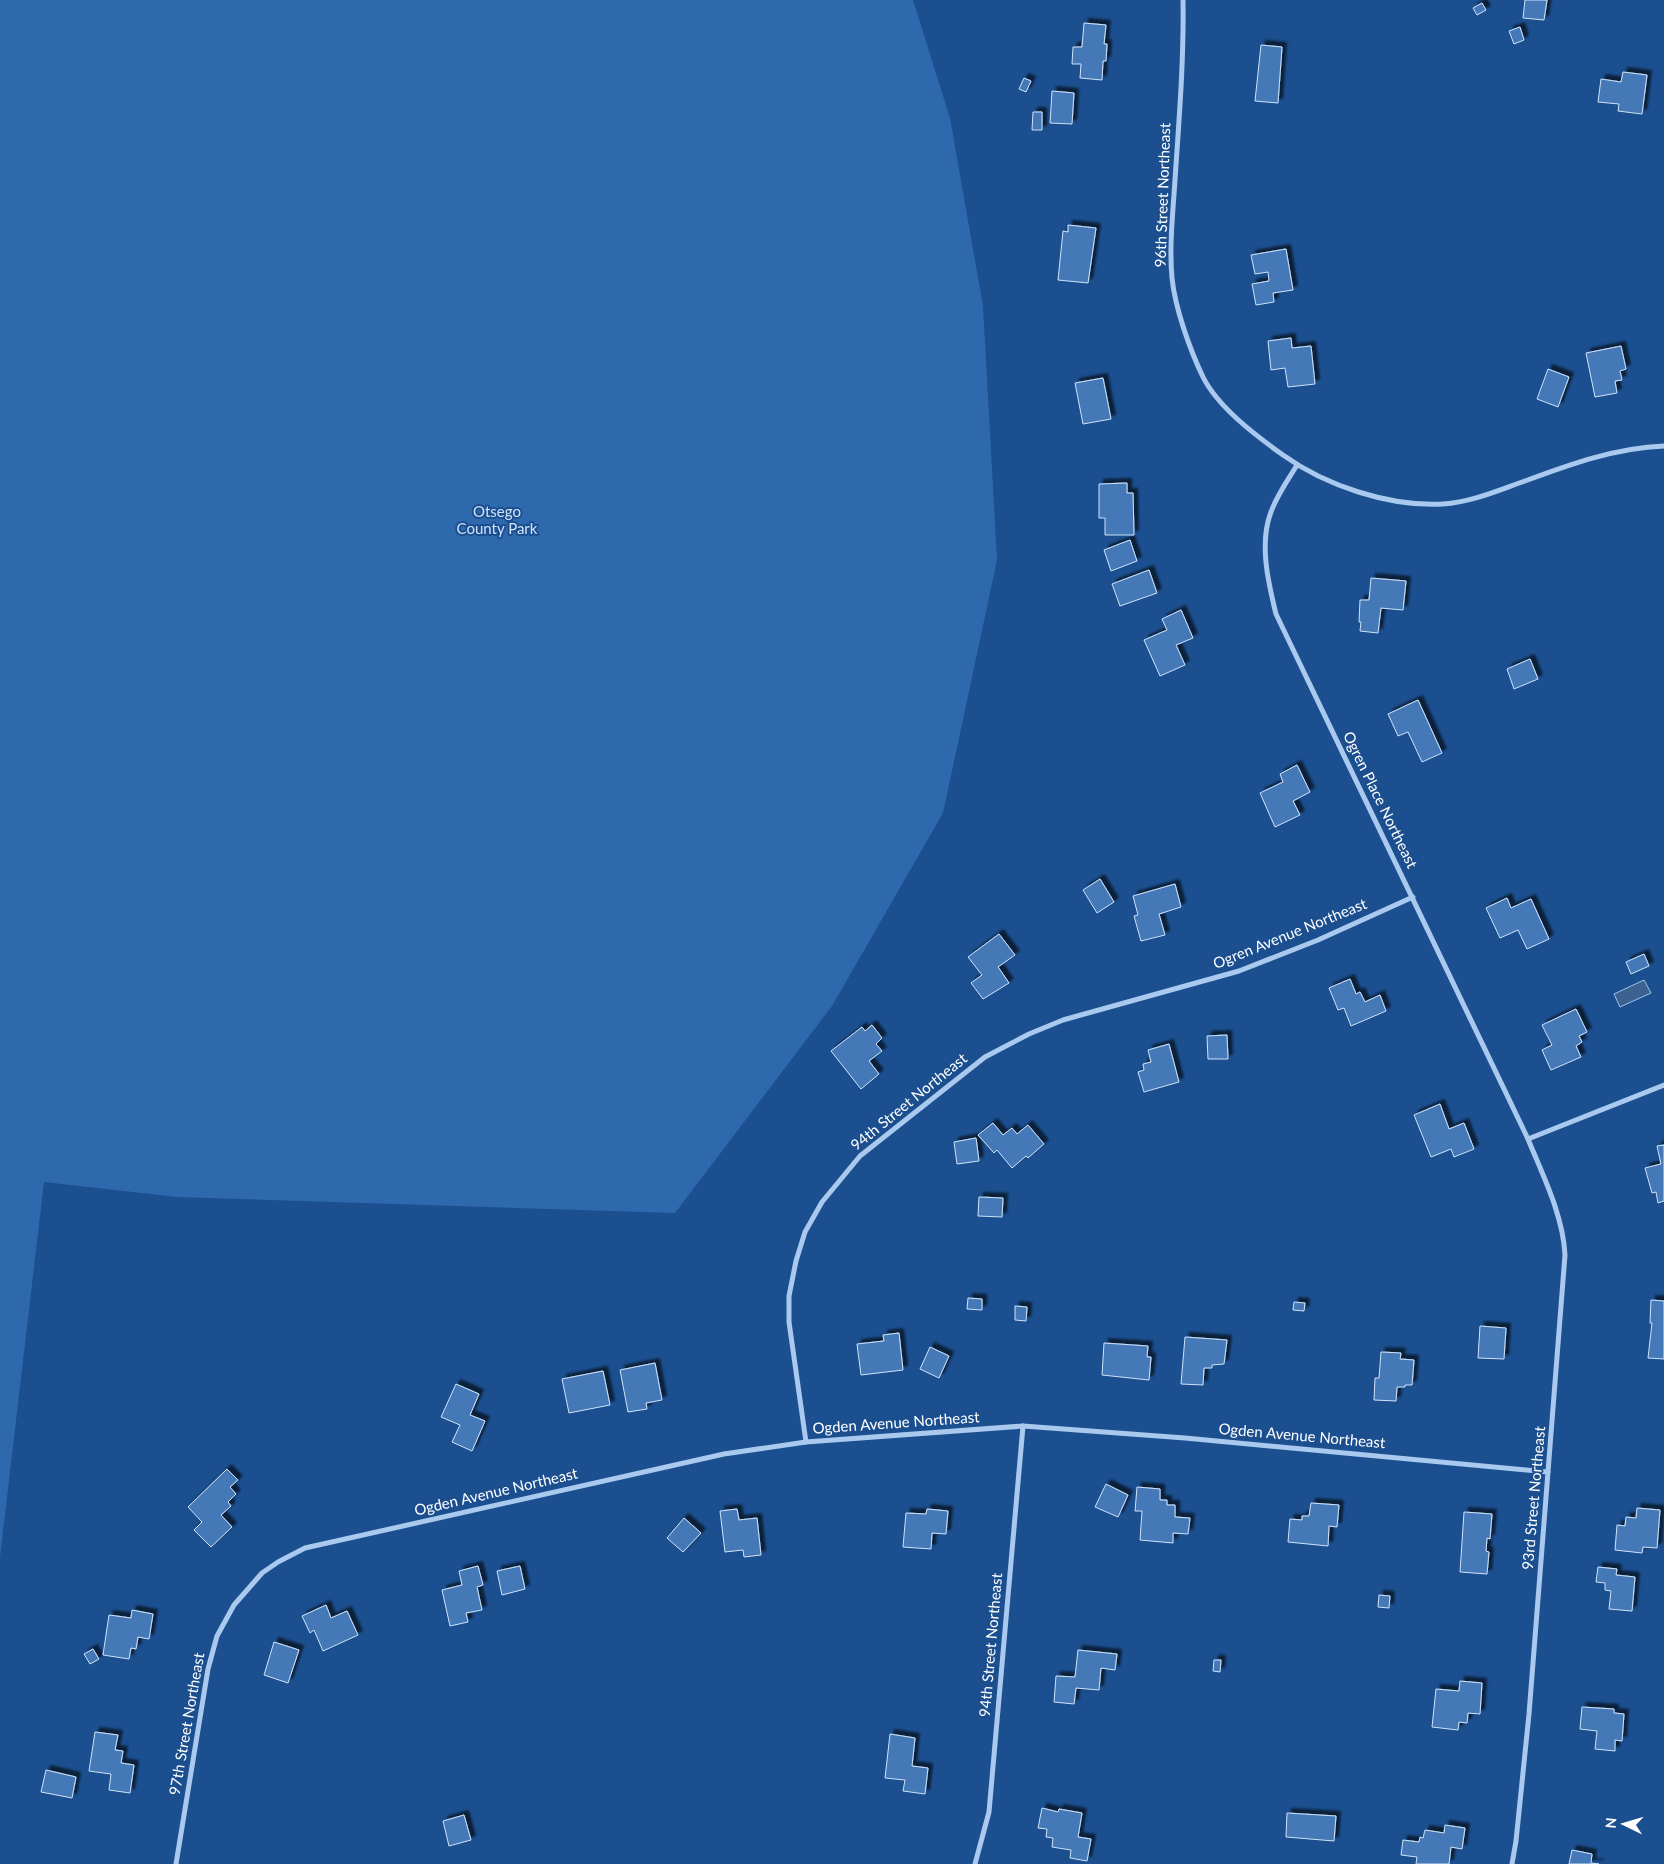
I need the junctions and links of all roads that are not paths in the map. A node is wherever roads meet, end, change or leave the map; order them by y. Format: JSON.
{"nodes":[{"id":1,"x":1183,"y":0,"type":"edge"},
{"id":2,"x":1664,"y":446,"type":"edge"},
{"id":3,"x":1297,"y":465,"type":"junction"},
{"id":4,"x":1413,"y":897,"type":"junction"},
{"id":5,"x":1146,"y":997,"type":"joint"},
{"id":6,"x":1664,"y":1085,"type":"edge"},
{"id":7,"x":1528,"y":1139,"type":"junction"},
{"id":8,"x":1023,"y":1426,"type":"junction"},
{"id":9,"x":806,"y":1442,"type":"junction"},
{"id":10,"x":1548,"y":1472,"type":"junction"},
{"id":11,"x":262,"y":1572,"type":"joint"},
{"id":12,"x":176,"y":1864,"type":"edge"},
{"id":13,"x":975,"y":1864,"type":"edge"},
{"id":14,"x":1512,"y":1864,"type":"edge"}],
"edges":[{"from":1,"to":3,"type":"street","name":"96th Street Northeast"},
{"from":2,"to":3,"type":"street","name":"96th Street Northeast"},
{"from":3,"to":4,"type":"street","name":"Ogren Place Northeast"},
{"from":4,"to":5,"type":"street","name":"Ogren Avenue Northeast"},
{"from":4,"to":7,"type":"street","name":"Ogren Place Northeast"},
{"from":5,"to":9,"type":"street","name":"94th Street Northeast"},
{"from":6,"to":7,"type":"street"},
{"from":7,"to":10,"type":"street","name":"93rd Street Northeast"},
{"from":8,"to":9,"type":"street","name":"Ogden Avenue Northeast"},
{"from":8,"to":10,"type":"street","name":"Ogden Avenue Northeast"},
{"from":8,"to":13,"type":"street","name":"94th Street Northeast"},
{"from":9,"to":11,"type":"street","name":"Ogden Avenue Northeast"},
{"from":10,"to":14,"type":"street","name":"93rd Street Northeast"},
{"from":11,"to":12,"type":"street","name":"97th Street Northeast"}]}
